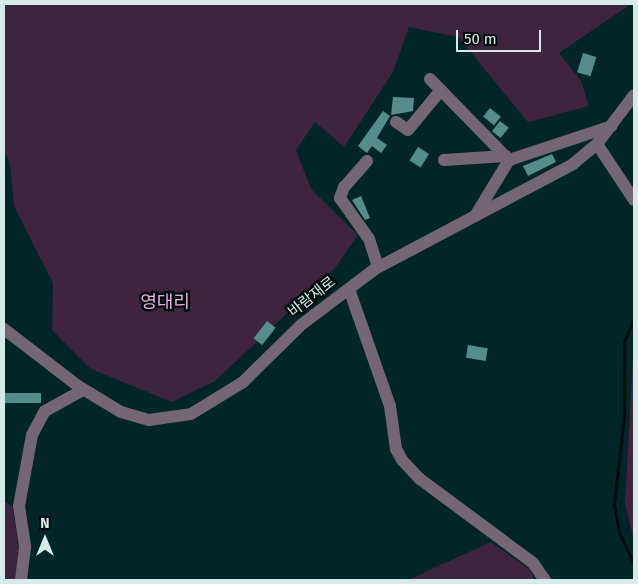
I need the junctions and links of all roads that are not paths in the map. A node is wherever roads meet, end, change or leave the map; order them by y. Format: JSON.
{"nodes":[{"id":1,"x":430,"y":79,"type":"dead end"},
{"id":2,"x":441,"y":90,"type":"junction"},
{"id":3,"x":634,"y":95,"type":"edge"},
{"id":4,"x":396,"y":122,"type":"dead end"},
{"id":5,"x":612,"y":126,"type":"junction"},
{"id":6,"x":597,"y":144,"type":"junction"},
{"id":7,"x":507,"y":158,"type":"junction"},
{"id":8,"x":444,"y":160,"type":"dead end"},
{"id":9,"x":367,"y":161,"type":"dead end"},
{"id":10,"x":634,"y":200,"type":"edge"},
{"id":11,"x":475,"y":216,"type":"junction"},
{"id":12,"x":378,"y":268,"type":"junction"},
{"id":13,"x":349,"y":289,"type":"junction"},
{"id":14,"x":4,"y":330,"type":"edge"},
{"id":15,"x":83,"y":390,"type":"junction"},
{"id":16,"x":21,"y":580,"type":"edge"},
{"id":17,"x":545,"y":580,"type":"edge"}],
"edges":[{"from":1,"to":2,"type":"street"},
{"from":2,"to":4,"type":"street"},
{"from":2,"to":7,"type":"street"},
{"from":3,"to":5,"type":"street","name":"바람재로"},
{"from":5,"to":6,"type":"street","name":"바람재로"},
{"from":5,"to":7,"type":"street"},
{"from":6,"to":10,"type":"street"},
{"from":6,"to":11,"type":"street","name":"바람재로"},
{"from":7,"to":8,"type":"street"},
{"from":7,"to":11,"type":"street"},
{"from":9,"to":12,"type":"street"},
{"from":11,"to":12,"type":"street","name":"바람재로"},
{"from":12,"to":13,"type":"street","name":"바람재로"},
{"from":13,"to":15,"type":"street","name":"바람재로"},
{"from":13,"to":17,"type":"street"},
{"from":14,"to":15,"type":"street","name":"바람재로"},
{"from":15,"to":16,"type":"street"}]}
